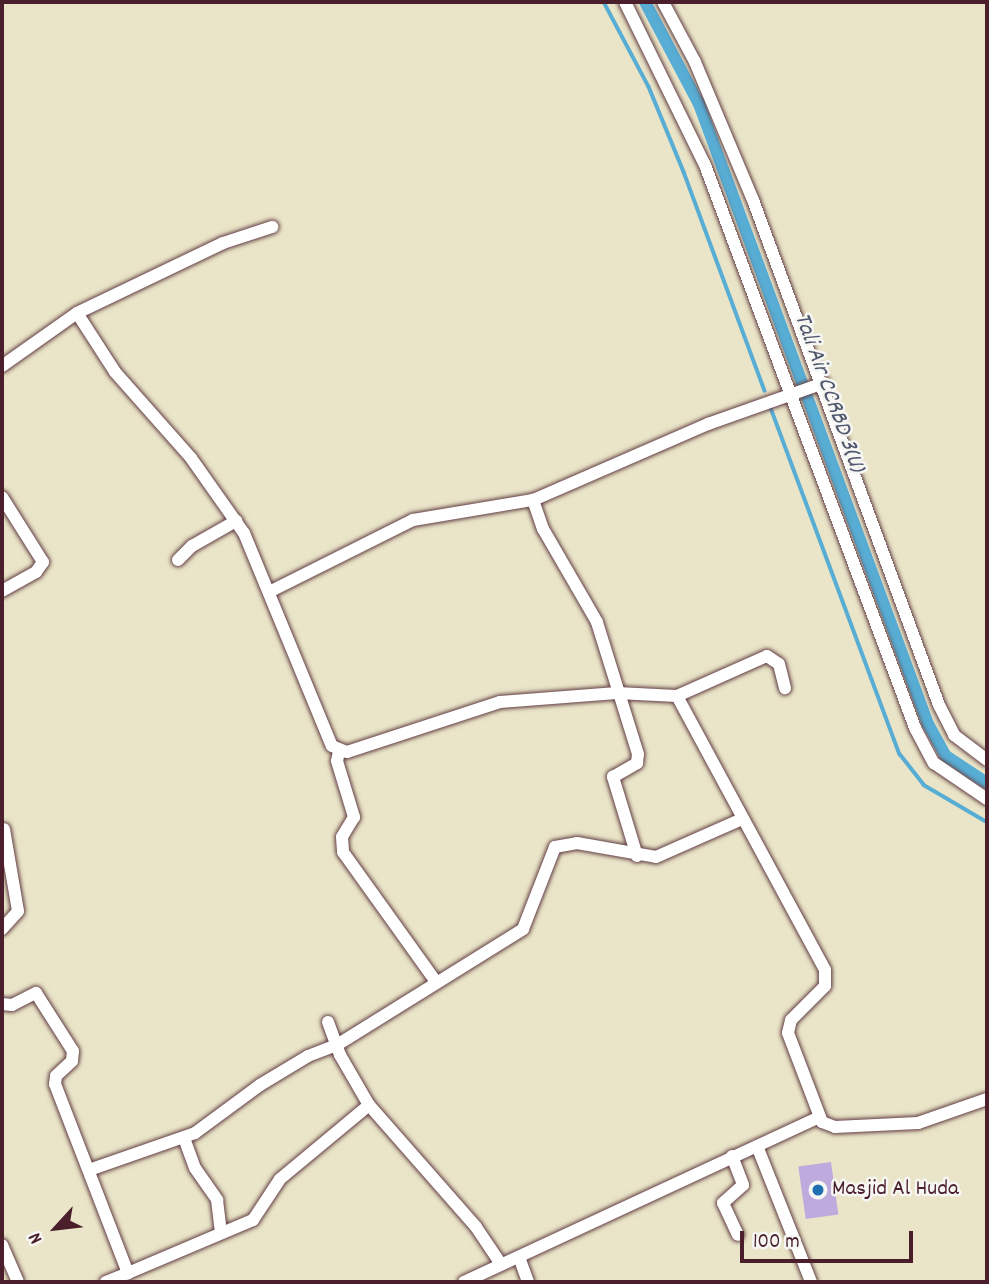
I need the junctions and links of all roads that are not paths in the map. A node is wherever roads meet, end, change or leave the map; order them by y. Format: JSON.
{"nodes":[{"id":1,"x":625,"y":2,"type":"edge"},
{"id":2,"x":663,"y":2,"type":"edge"},
{"id":3,"x":272,"y":227,"type":"dead end"},
{"id":4,"x":77,"y":313,"type":"junction"},
{"id":5,"x":2,"y":366,"type":"edge"},
{"id":6,"x":820,"y":384,"type":"junction"},
{"id":7,"x":795,"y":392,"type":"junction"},
{"id":8,"x":2,"y":497,"type":"edge"},
{"id":9,"x":533,"y":500,"type":"junction"},
{"id":10,"x":236,"y":521,"type":"junction"},
{"id":11,"x":178,"y":560,"type":"dead end"},
{"id":12,"x":271,"y":590,"type":"junction"},
{"id":13,"x":2,"y":591,"type":"edge"},
{"id":14,"x":785,"y":688,"type":"dead end"},
{"id":15,"x":617,"y":693,"type":"junction"},
{"id":16,"x":677,"y":695,"type":"junction"},
{"id":17,"x":339,"y":751,"type":"junction"},
{"id":18,"x":987,"y":760,"type":"edge"},
{"id":19,"x":987,"y":799,"type":"edge"},
{"id":20,"x":743,"y":819,"type":"junction"},
{"id":21,"x":4,"y":829,"type":"dead end"},
{"id":22,"x":637,"y":856,"type":"junction"},
{"id":23,"x":2,"y":929,"type":"edge"},
{"id":24,"x":436,"y":982,"type":"junction"},
{"id":25,"x":2,"y":1004,"type":"edge"},
{"id":26,"x":328,"y":1022,"type":"dead end"},
{"id":27,"x":337,"y":1045,"type":"junction"},
{"id":28,"x":987,"y":1099,"type":"edge"},
{"id":29,"x":369,"y":1105,"type":"junction"},
{"id":30,"x":819,"y":1117,"type":"junction"},
{"id":31,"x":184,"y":1138,"type":"junction"},
{"id":32,"x":757,"y":1146,"type":"junction"},
{"id":33,"x":732,"y":1156,"type":"junction"},
{"id":34,"x":89,"y":1170,"type":"junction"},
{"id":35,"x":221,"y":1234,"type":"junction"},
{"id":36,"x":738,"y":1235,"type":"dead end"},
{"id":37,"x":2,"y":1245,"type":"edge"},
{"id":38,"x":519,"y":1257,"type":"junction"},
{"id":39,"x":501,"y":1264,"type":"junction"},
{"id":40,"x":128,"y":1273,"type":"junction"},
{"id":41,"x":18,"y":1282,"type":"edge"},
{"id":42,"x":106,"y":1282,"type":"edge"},
{"id":43,"x":464,"y":1282,"type":"edge"},
{"id":44,"x":528,"y":1282,"type":"edge"},
{"id":45,"x":811,"y":1282,"type":"edge"}],
"edges":[{"from":1,"to":7,"type":"street"},
{"from":2,"to":6,"type":"street"},
{"from":3,"to":4,"type":"street"},
{"from":4,"to":5,"type":"street"},
{"from":4,"to":10,"type":"street"},
{"from":6,"to":7,"type":"street"},
{"from":6,"to":18,"type":"street"},
{"from":7,"to":9,"type":"street"},
{"from":7,"to":19,"type":"street"},
{"from":8,"to":13,"type":"street"},
{"from":9,"to":12,"type":"street"},
{"from":9,"to":15,"type":"street"},
{"from":10,"to":11,"type":"street"},
{"from":10,"to":12,"type":"street"},
{"from":12,"to":17,"type":"street"},
{"from":14,"to":16,"type":"street"},
{"from":15,"to":16,"type":"street"},
{"from":15,"to":17,"type":"street"},
{"from":15,"to":22,"type":"street"},
{"from":16,"to":20,"type":"street"},
{"from":17,"to":24,"type":"street"},
{"from":20,"to":22,"type":"street"},
{"from":20,"to":30,"type":"street"},
{"from":21,"to":23,"type":"street"},
{"from":22,"to":24,"type":"street"},
{"from":24,"to":27,"type":"street"},
{"from":25,"to":34,"type":"street"},
{"from":26,"to":27,"type":"street"},
{"from":27,"to":29,"type":"street"},
{"from":27,"to":31,"type":"street"},
{"from":28,"to":30,"type":"street"},
{"from":29,"to":35,"type":"street"},
{"from":29,"to":39,"type":"street"},
{"from":30,"to":32,"type":"street"},
{"from":31,"to":34,"type":"street"},
{"from":31,"to":35,"type":"street"},
{"from":32,"to":33,"type":"street"},
{"from":32,"to":45,"type":"street"},
{"from":33,"to":36,"type":"street"},
{"from":33,"to":38,"type":"street"},
{"from":34,"to":40,"type":"street"},
{"from":35,"to":40,"type":"street"},
{"from":37,"to":41,"type":"street"},
{"from":38,"to":39,"type":"street"},
{"from":38,"to":44,"type":"street"},
{"from":39,"to":43,"type":"street"},
{"from":40,"to":42,"type":"street"}]}
